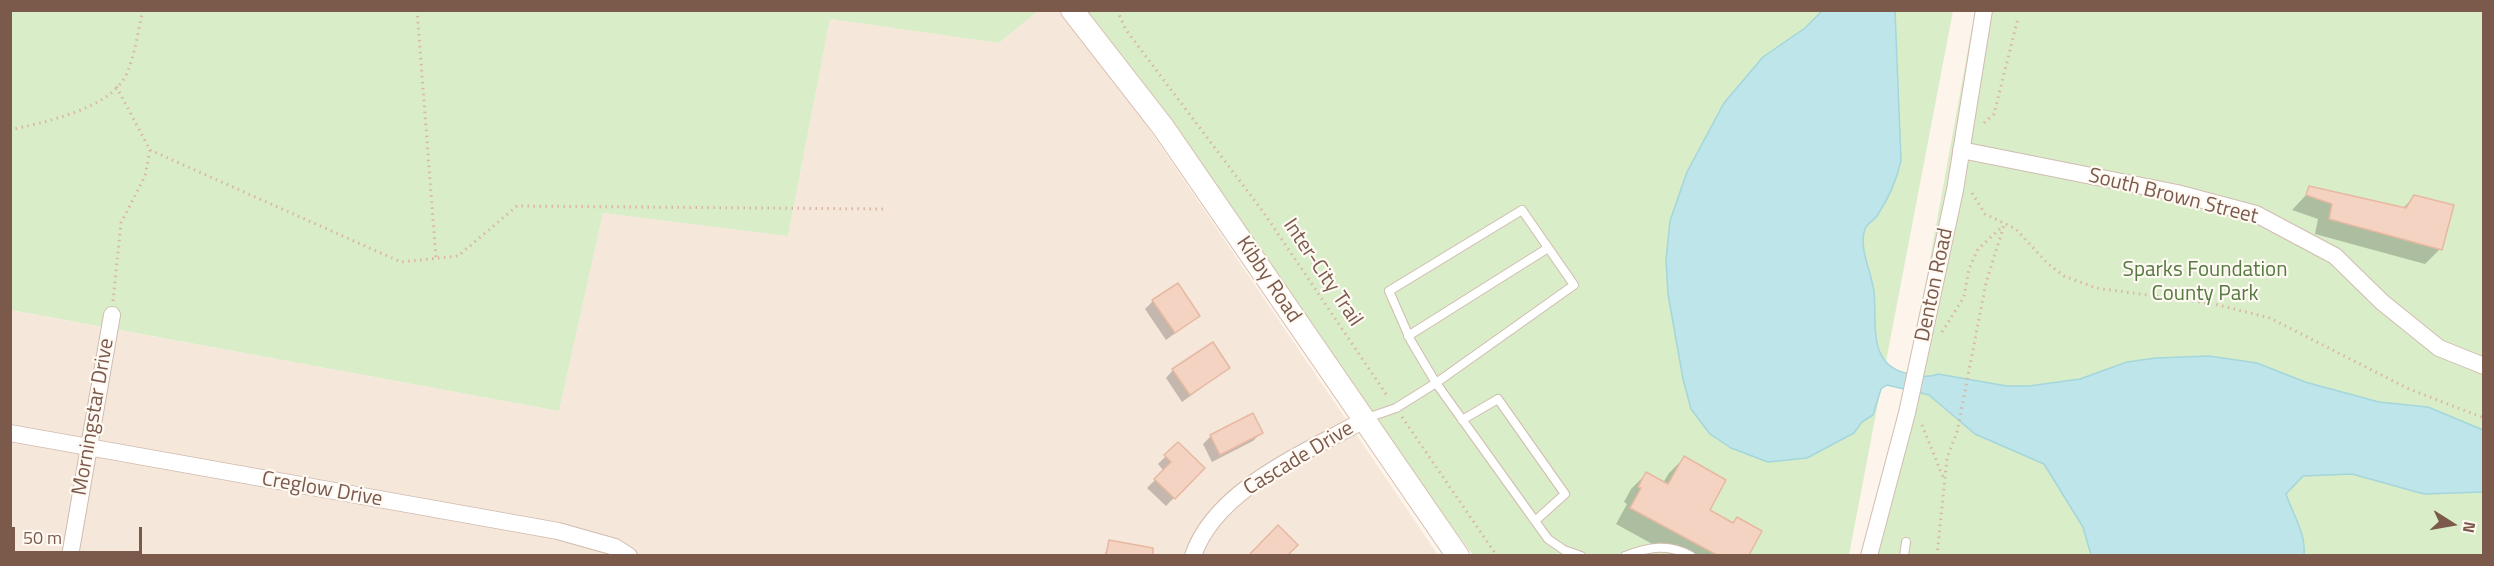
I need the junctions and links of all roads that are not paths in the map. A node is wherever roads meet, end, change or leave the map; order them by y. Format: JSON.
{"nodes":[{"id":1,"x":1072,"y":10,"type":"edge"},
{"id":2,"x":1984,"y":10,"type":"edge"},
{"id":3,"x":1961,"y":150,"type":"junction"},
{"id":4,"x":1548,"y":248,"type":"junction"},
{"id":5,"x":112,"y":315,"type":"road end"},
{"id":6,"x":1408,"y":336,"type":"junction"},
{"id":7,"x":2484,"y":366,"type":"edge"},
{"id":8,"x":1436,"y":383,"type":"junction"},
{"id":9,"x":1364,"y":420,"type":"junction"},
{"id":10,"x":1462,"y":420,"type":"junction"},
{"id":11,"x":10,"y":433,"type":"edge"},
{"id":12,"x":88,"y":448,"type":"junction"},
{"id":13,"x":1535,"y":521,"type":"junction"},
{"id":14,"x":1906,"y":542,"type":"dead end"},
{"id":15,"x":70,"y":555,"type":"edge"},
{"id":16,"x":630,"y":555,"type":"edge"},
{"id":17,"x":1193,"y":555,"type":"edge"},
{"id":18,"x":1458,"y":555,"type":"edge"},
{"id":19,"x":1581,"y":555,"type":"edge"},
{"id":20,"x":1625,"y":555,"type":"edge"},
{"id":21,"x":1691,"y":555,"type":"edge"},
{"id":22,"x":1869,"y":555,"type":"edge"},
{"id":23,"x":1904,"y":555,"type":"edge"}],
"edges":[{"from":1,"to":9,"type":"main road","name":"Kibby Road"},
{"from":2,"to":3,"type":"street","name":"Denton Road"},
{"from":3,"to":7,"type":"street","name":"South Brown Street"},
{"from":3,"to":22,"type":"street","name":"Denton Road"},
{"from":4,"to":6,"type":"lane"},
{"from":4,"to":6,"type":"lane"},
{"from":4,"to":8,"type":"lane"},
{"from":5,"to":12,"type":"street","name":"Morningstar Drive"},
{"from":6,"to":8,"type":"lane"},
{"from":8,"to":9,"type":"lane"},
{"from":8,"to":10,"type":"lane"},
{"from":9,"to":17,"type":"street","name":"Cascade Drive"},
{"from":9,"to":18,"type":"main road","name":"Kibby Road"},
{"from":10,"to":13,"type":"lane"},
{"from":10,"to":13,"type":"lane"},
{"from":11,"to":12,"type":"street","name":"Creglow Drive"},
{"from":12,"to":15,"type":"street","name":"Morningstar Drive"},
{"from":12,"to":16,"type":"street","name":"Creglow Drive"},
{"from":13,"to":19,"type":"lane"},
{"from":14,"to":23,"type":"lane"},
{"from":20,"to":21,"type":"lane"}]}
